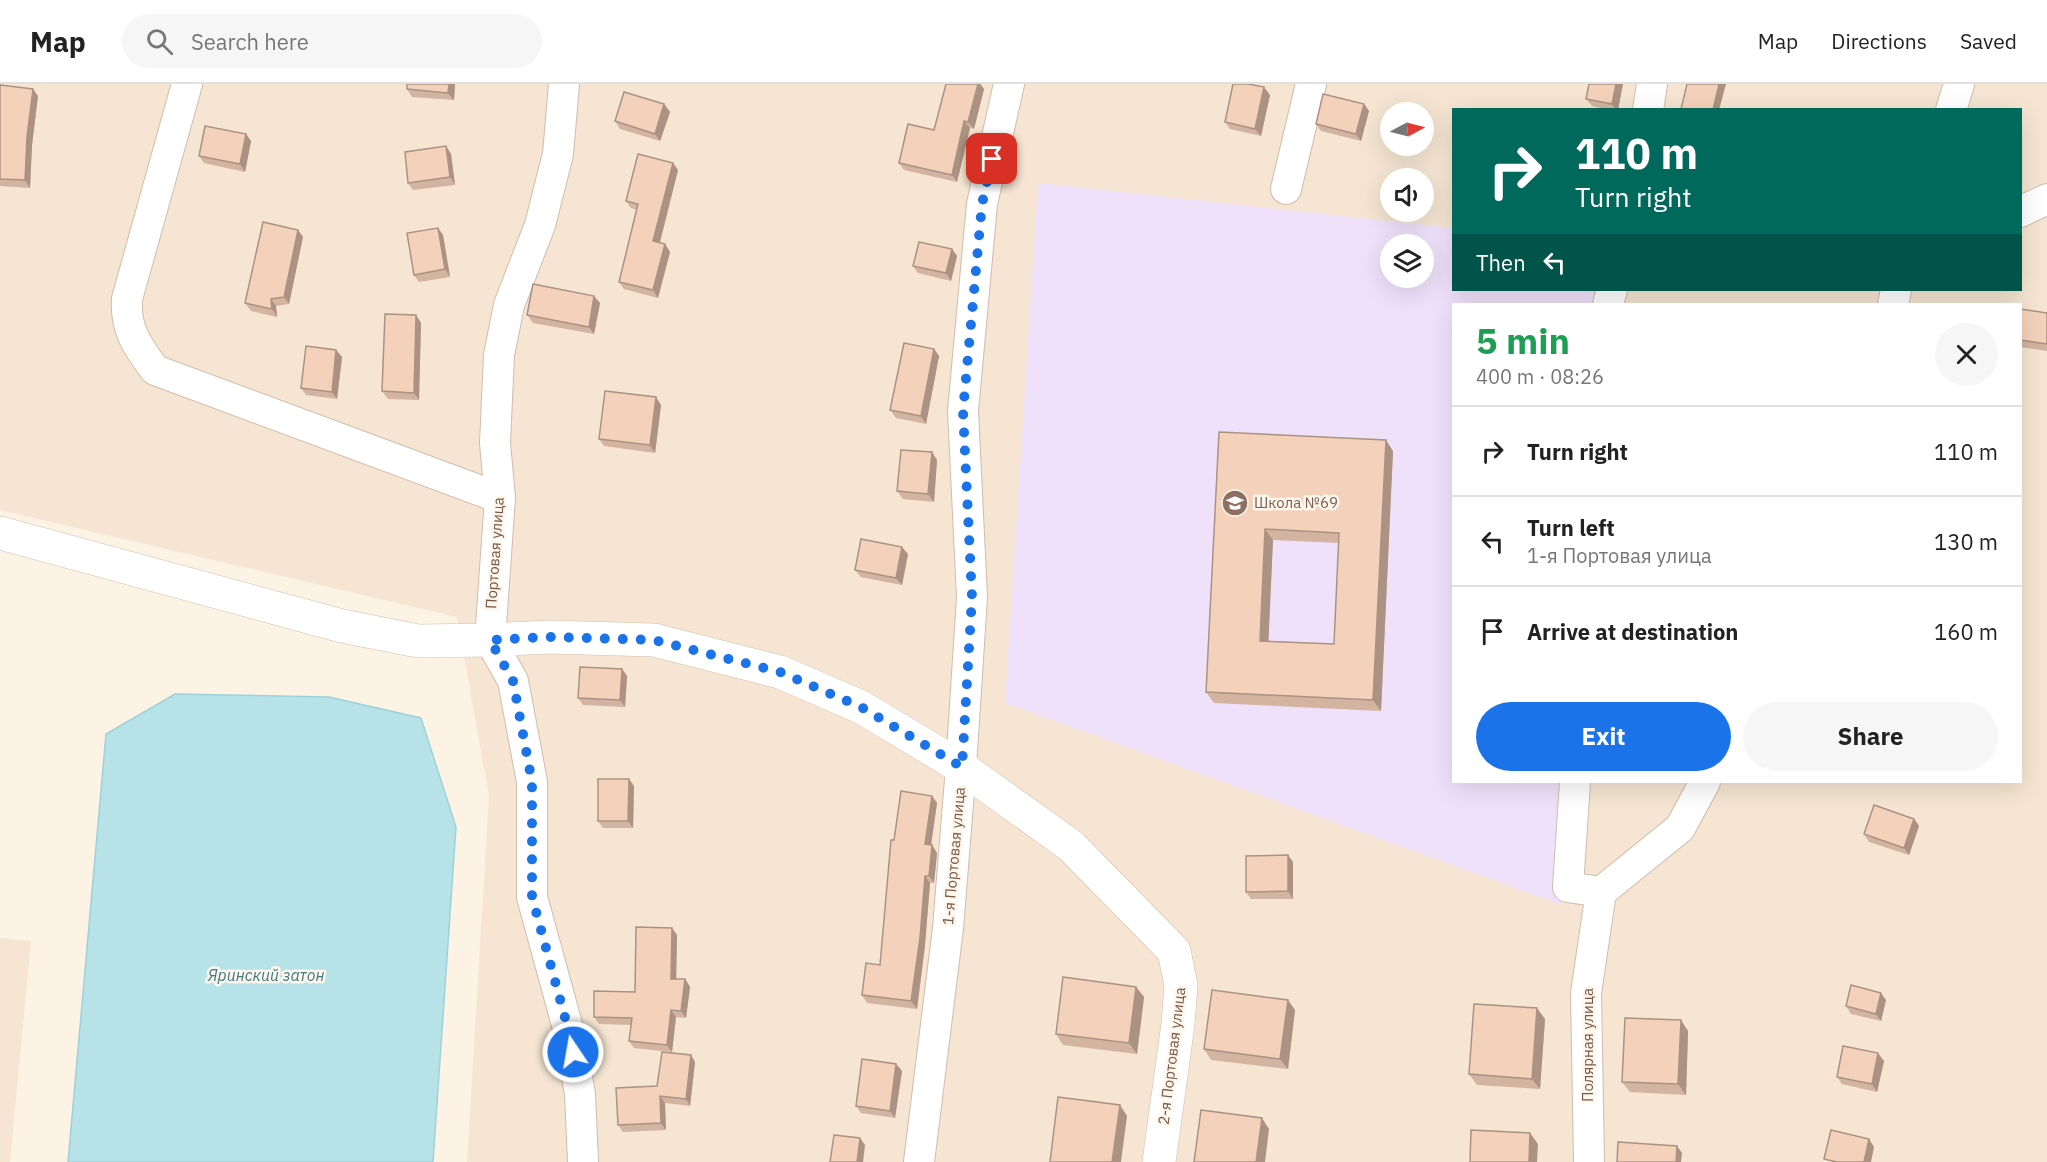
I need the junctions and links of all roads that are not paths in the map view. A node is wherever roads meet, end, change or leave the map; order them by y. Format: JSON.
{"nodes":[{"id":1,"x":187,"y":84,"type":"edge"},
{"id":2,"x":564,"y":84,"type":"edge"},
{"id":3,"x":1009,"y":84,"type":"edge"},
{"id":4,"x":1311,"y":84,"type":"edge"},
{"id":5,"x":1652,"y":84,"type":"edge"},
{"id":6,"x":1959,"y":84,"type":"edge"},
{"id":7,"x":1648,"y":108,"type":"edge"},
{"id":8,"x":1952,"y":108,"type":"edge"},
{"id":9,"x":1286,"y":189,"type":"dead end"},
{"id":10,"x":2047,"y":199,"type":"edge"},
{"id":11,"x":2022,"y":211,"type":"edge"},
{"id":12,"x":500,"y":498,"type":"junction"},
{"id":13,"x":0,"y":533,"type":"edge"},
{"id":14,"x":490,"y":640,"type":"junction"},
{"id":15,"x":962,"y":767,"type":"junction"},
{"id":16,"x":1575,"y":783,"type":"edge"},
{"id":17,"x":1704,"y":783,"type":"edge"},
{"id":18,"x":1601,"y":892,"type":"junction"},
{"id":19,"x":583,"y":1162,"type":"edge"},
{"id":20,"x":919,"y":1162,"type":"edge"},
{"id":21,"x":1159,"y":1162,"type":"edge"},
{"id":22,"x":1589,"y":1162,"type":"edge"}],
"edges":[{"from":1,"to":12,"type":"street"},
{"from":2,"to":12,"type":"street","name":"Портовая улица"},
{"from":3,"to":15,"type":"street","name":"1-я Портовая улица"},
{"from":4,"to":9,"type":"street"},
{"from":5,"to":7,"type":"street"},
{"from":6,"to":8,"type":"street"},
{"from":10,"to":11,"type":"street"},
{"from":12,"to":14,"type":"street","name":"Портовая улица"},
{"from":13,"to":14,"type":"street"},
{"from":14,"to":15,"type":"street"},
{"from":14,"to":19,"type":"street"},
{"from":15,"to":20,"type":"street","name":"1-я Портовая улица"},
{"from":15,"to":21,"type":"street","name":"2-я Портовая улица"},
{"from":16,"to":18,"type":"street"},
{"from":17,"to":18,"type":"street"},
{"from":18,"to":22,"type":"street","name":"Полярная улица"}]}
